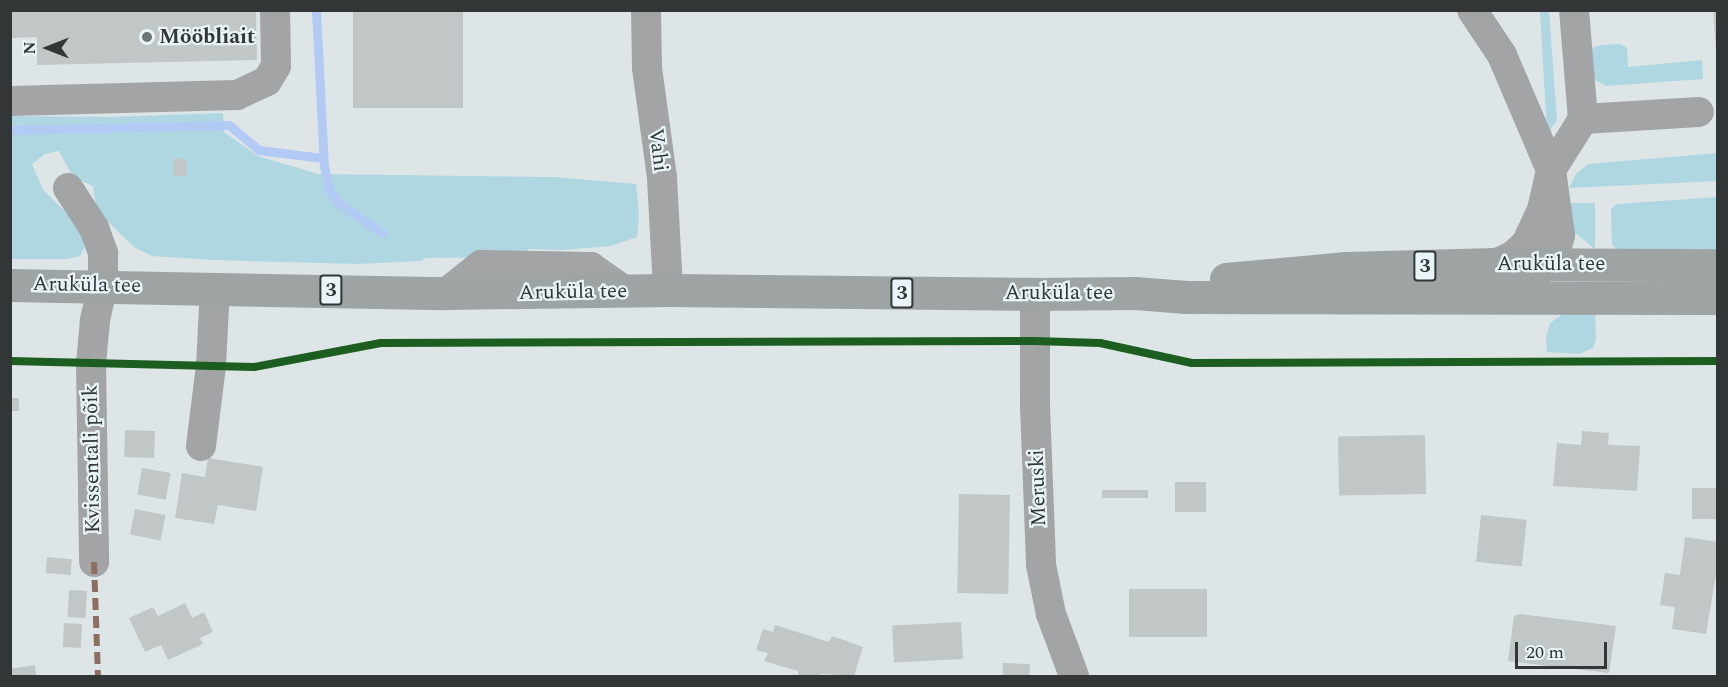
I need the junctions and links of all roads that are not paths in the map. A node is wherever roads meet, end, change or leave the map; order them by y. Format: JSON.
{"nodes":[{"id":1,"x":275,"y":10,"type":"edge"},
{"id":2,"x":646,"y":10,"type":"edge"},
{"id":3,"x":1472,"y":10,"type":"edge"},
{"id":4,"x":1574,"y":10,"type":"edge"},
{"id":5,"x":10,"y":100,"type":"edge"},
{"id":6,"x":1699,"y":112,"type":"dead end"},
{"id":7,"x":1583,"y":119,"type":"junction"},
{"id":8,"x":1551,"y":170,"type":"junction"},
{"id":9,"x":68,"y":188,"type":"dead end"},
{"id":10,"x":1542,"y":210,"type":"junction"},
{"id":11,"x":1560,"y":236,"type":"junction"},
{"id":12,"x":1495,"y":264,"type":"junction"},
{"id":13,"x":1546,"y":264,"type":"junction"},
{"id":14,"x":1593,"y":264,"type":"junction"},
{"id":15,"x":1718,"y":265,"type":"edge"},
{"id":16,"x":10,"y":285,"type":"edge"},
{"id":17,"x":103,"y":285,"type":"junction"},
{"id":18,"x":215,"y":288,"type":"junction"},
{"id":19,"x":668,"y":290,"type":"junction"},
{"id":20,"x":1135,"y":293,"type":"junction"},
{"id":21,"x":1035,"y":294,"type":"junction"},
{"id":22,"x":1437,"y":298,"type":"junction"},
{"id":23,"x":1588,"y":298,"type":"junction"},
{"id":24,"x":1718,"y":298,"type":"edge"},
{"id":25,"x":201,"y":446,"type":"dead end"},
{"id":26,"x":94,"y":562,"type":"dead end"},
{"id":27,"x":1074,"y":676,"type":"edge"}],
"edges":[{"from":1,"to":5,"type":"street"},
{"from":2,"to":19,"type":"street","name":"Vahi"},
{"from":3,"to":8,"type":"street"},
{"from":4,"to":7,"type":"street"},
{"from":6,"to":7,"type":"street"},
{"from":7,"to":8,"type":"street"},
{"from":8,"to":10,"type":"street"},
{"from":8,"to":11,"type":"street"},
{"from":9,"to":17,"type":"street","name":"Kvissentali põik"},
{"from":10,"to":12,"type":"street"},
{"from":10,"to":13,"type":"street"},
{"from":11,"to":13,"type":"street"},
{"from":11,"to":14,"type":"street"},
{"from":12,"to":13,"type":"highway","name":"Aruküla tee","number":"3"},
{"from":12,"to":20,"type":"highway","name":"Aruküla tee","number":"3"},
{"from":13,"to":14,"type":"highway","name":"Aruküla tee","number":"3"},
{"from":13,"to":22,"type":"street"},
{"from":13,"to":23,"type":"street"},
{"from":14,"to":15,"type":"highway","name":"Aruküla tee","number":"3"},
{"from":16,"to":17,"type":"highway","name":"Aruküla tee","number":"3"},
{"from":17,"to":18,"type":"highway","name":"Aruküla tee","number":"3"},
{"from":17,"to":26,"type":"street","name":"Kvissentali põik"},
{"from":18,"to":19,"type":"highway","name":"Aruküla tee","number":"3"},
{"from":18,"to":25,"type":"street"},
{"from":19,"to":21,"type":"highway","name":"Aruküla tee","number":"3"},
{"from":20,"to":21,"type":"highway","name":"Aruküla tee","number":"3"},
{"from":20,"to":22,"type":"highway","name":"Aruküla tee","number":"3"},
{"from":21,"to":27,"type":"street","name":"Meruski"},
{"from":22,"to":23,"type":"highway","name":"Aruküla tee","number":"3"},
{"from":23,"to":24,"type":"highway","name":"Aruküla tee","number":"3"}]}
